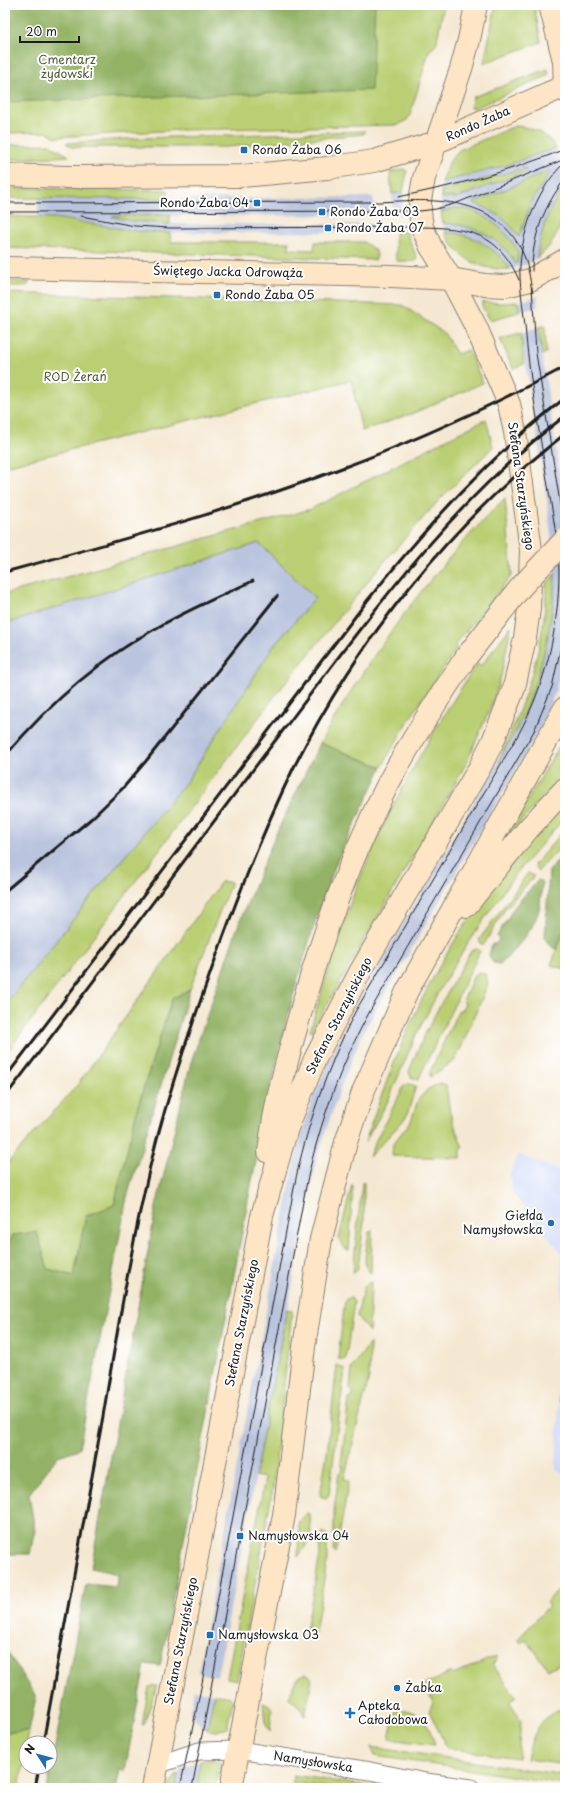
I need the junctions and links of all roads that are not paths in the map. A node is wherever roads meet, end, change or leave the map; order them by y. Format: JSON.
{"nodes":[{"id":1,"x":476,"y":5,"type":"edge"},
{"id":2,"x":550,"y":5,"type":"edge"},
{"id":3,"x":554,"y":5,"type":"edge"},
{"id":4,"x":565,"y":18,"type":"edge"},
{"id":5,"x":565,"y":88,"type":"edge"},
{"id":6,"x":437,"y":142,"type":"junction"},
{"id":7,"x":5,"y":175,"type":"edge"},
{"id":8,"x":565,"y":260,"type":"edge"},
{"id":9,"x":5,"y":268,"type":"edge"},
{"id":10,"x":451,"y":279,"type":"junction"},
{"id":11,"x":565,"y":540,"type":"edge"},
{"id":12,"x":565,"y":708,"type":"edge"},
{"id":13,"x":565,"y":789,"type":"edge"},
{"id":14,"x":424,"y":959,"type":"junction"},
{"id":15,"x":262,"y":1216,"type":"junction"},
{"id":16,"x":239,"y":1750,"type":"junction"},
{"id":17,"x":157,"y":1765,"type":"junction"},
{"id":18,"x":153,"y":1788,"type":"edge"},
{"id":19,"x":231,"y":1788,"type":"edge"},
{"id":20,"x":471,"y":1788,"type":"edge"}],
"edges":[{"from":1,"to":6,"type":"main road"},
{"from":2,"to":5,"type":"main road"},
{"from":3,"to":4,"type":"main road"},
{"from":5,"to":6,"type":"main road","name":"Rondo Żaba"},
{"from":6,"to":7,"type":"main road"},
{"from":6,"to":10,"type":"main road","name":"Rondo Żaba"},
{"from":8,"to":10,"type":"main road"},
{"from":9,"to":10,"type":"main road","name":"Świętego Jacka Odrowąża"},
{"from":10,"to":15,"type":"main road","name":"Stefana Starzyńskiego"},
{"from":11,"to":15,"type":"main road","bridge":true},
{"from":12,"to":14,"type":"main road"},
{"from":13,"to":14,"type":"main road"},
{"from":14,"to":16,"type":"main road"},
{"from":15,"to":17,"type":"main road","name":"Stefana Starzyńskiego"},
{"from":16,"to":17,"type":"street","name":"Namysłowska"},
{"from":16,"to":19,"type":"main road"},
{"from":16,"to":20,"type":"street","name":"Namysłowska"},
{"from":17,"to":18,"type":"main road","name":"Stefana Starzyńskiego"}]}
